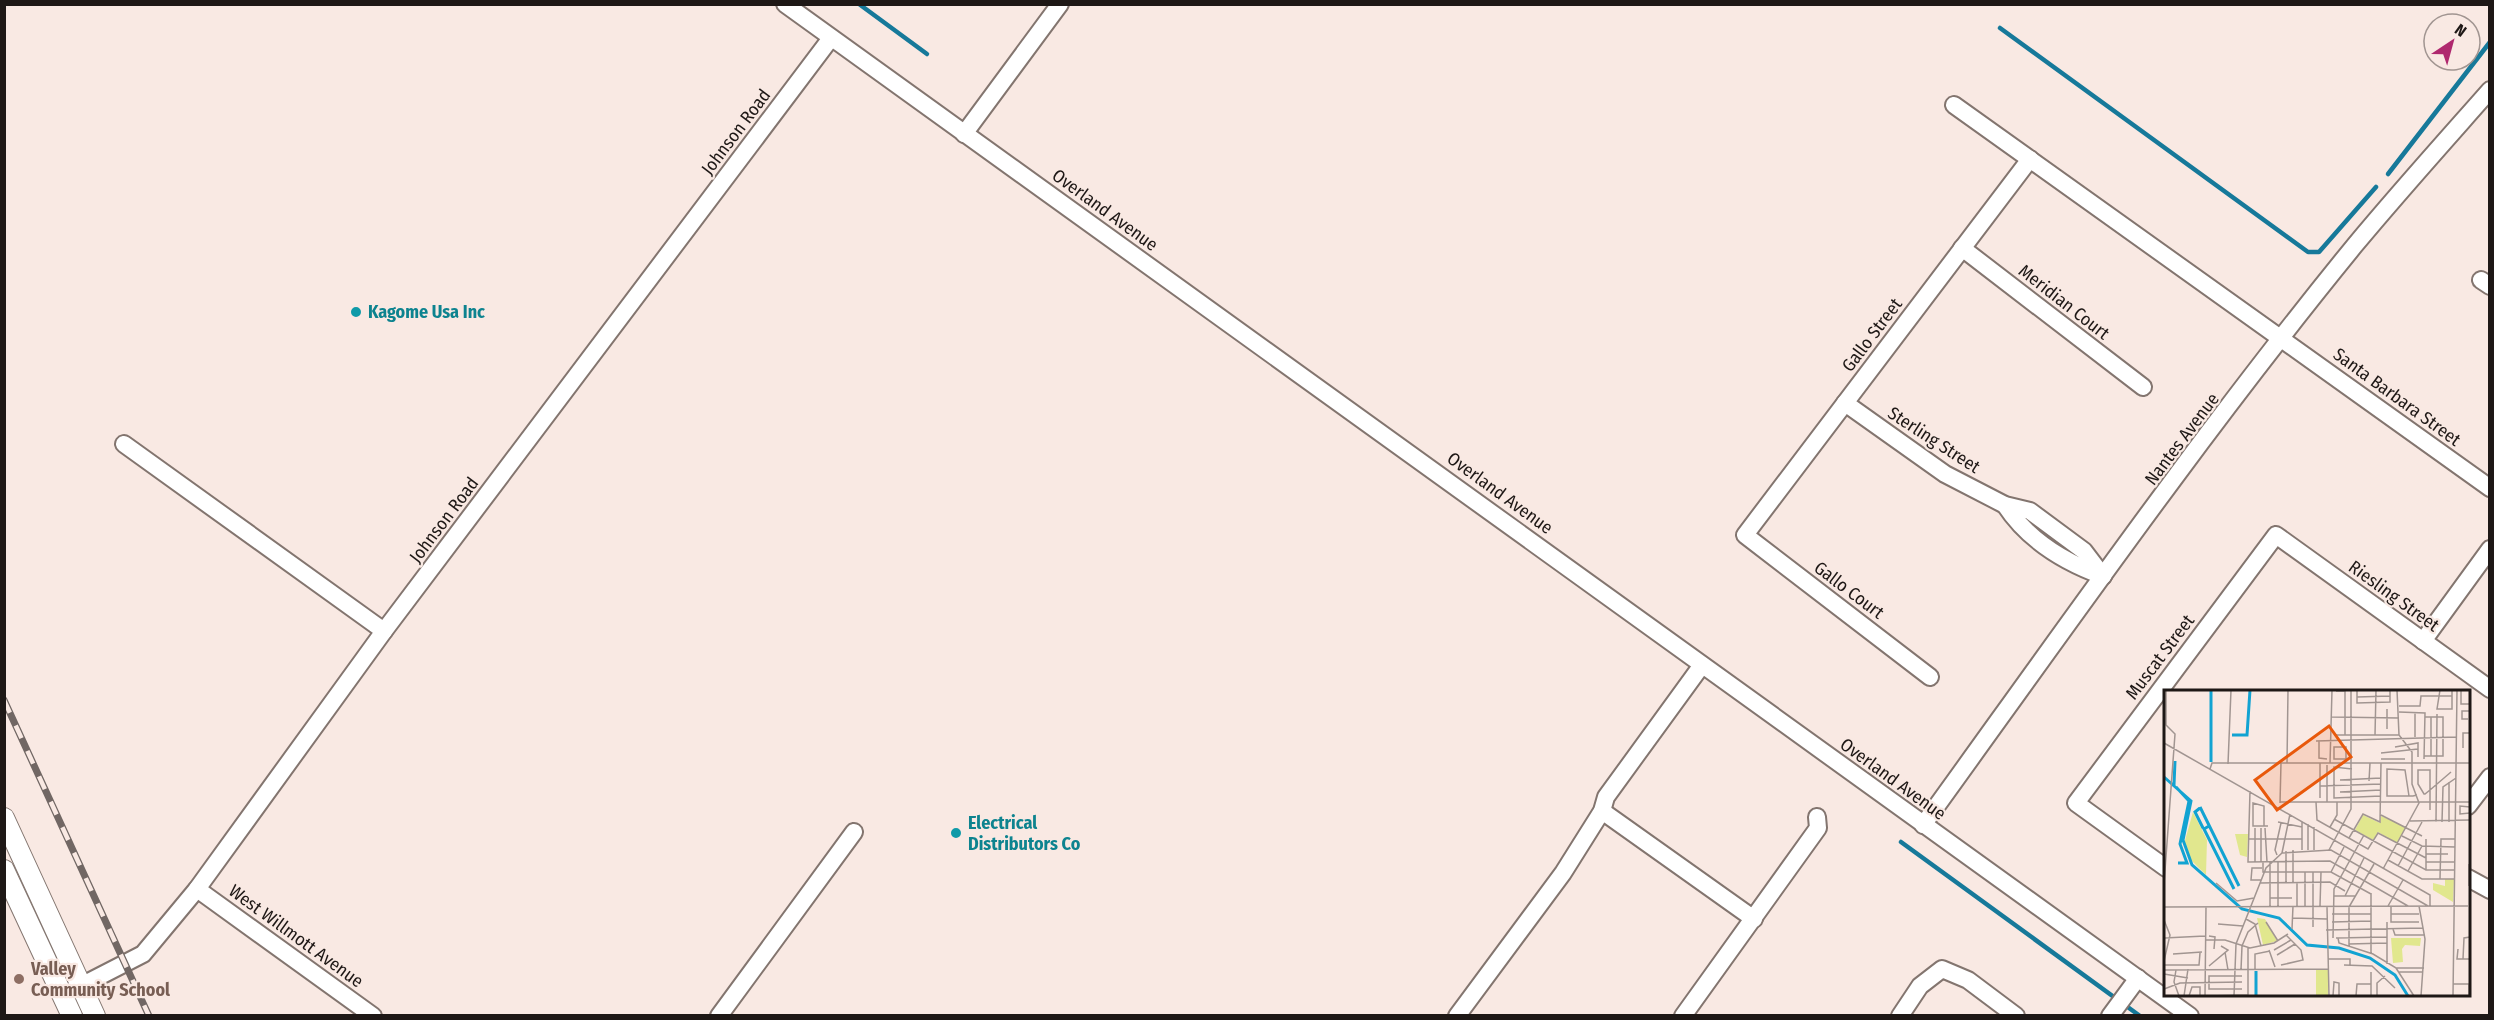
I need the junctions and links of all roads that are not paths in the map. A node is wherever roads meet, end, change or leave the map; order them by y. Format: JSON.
{"nodes":[{"id":1,"x":785,"y":4,"type":"edge"},
{"id":2,"x":1060,"y":4,"type":"edge"},
{"id":3,"x":831,"y":38,"type":"junction"},
{"id":4,"x":2490,"y":90,"type":"edge"},
{"id":5,"x":1954,"y":105,"type":"dead end"},
{"id":6,"x":964,"y":134,"type":"junction"},
{"id":7,"x":2030,"y":159,"type":"junction"},
{"id":8,"x":1962,"y":248,"type":"junction"},
{"id":9,"x":2282,"y":338,"type":"junction"},
{"id":10,"x":2143,"y":387,"type":"dead end"},
{"id":11,"x":1845,"y":403,"type":"junction"},
{"id":12,"x":124,"y":444,"type":"dead end"},
{"id":13,"x":2490,"y":488,"type":"edge"},
{"id":14,"x":1745,"y":535,"type":"joint"},
{"id":15,"x":2276,"y":535,"type":"joint"},
{"id":16,"x":2490,"y":549,"type":"edge"},
{"id":17,"x":2103,"y":576,"type":"junction"},
{"id":18,"x":384,"y":631,"type":"junction"},
{"id":19,"x":2423,"y":641,"type":"junction"},
{"id":20,"x":1702,"y":665,"type":"junction"},
{"id":21,"x":1930,"y":676,"type":"dead end"},
{"id":22,"x":2490,"y":689,"type":"edge"},
{"id":23,"x":2490,"y":777,"type":"edge"},
{"id":24,"x":2470,"y":805,"type":"edge"},
{"id":25,"x":1602,"y":811,"type":"junction"},
{"id":26,"x":1817,"y":817,"type":"dead end"},
{"id":27,"x":4,"y":818,"type":"edge"},
{"id":28,"x":1923,"y":825,"type":"junction"},
{"id":29,"x":854,"y":832,"type":"dead end"},
{"id":30,"x":2164,"y":867,"type":"edge"},
{"id":31,"x":4,"y":870,"type":"edge"},
{"id":32,"x":2470,"y":879,"type":"edge"},
{"id":33,"x":197,"y":889,"type":"junction"},
{"id":34,"x":2490,"y":890,"type":"edge"},
{"id":35,"x":1754,"y":919,"type":"junction"},
{"id":36,"x":2138,"y":978,"type":"junction"},
{"id":37,"x":82,"y":986,"type":"junction"},
{"id":38,"x":62,"y":995,"type":"junction"},
{"id":39,"x":72,"y":1016,"type":"edge"},
{"id":40,"x":95,"y":1016,"type":"edge"},
{"id":41,"x":373,"y":1016,"type":"edge"},
{"id":42,"x":719,"y":1016,"type":"edge"},
{"id":43,"x":1457,"y":1016,"type":"edge"},
{"id":44,"x":1683,"y":1016,"type":"edge"},
{"id":45,"x":1900,"y":1016,"type":"edge"},
{"id":46,"x":2016,"y":1016,"type":"edge"},
{"id":47,"x":2110,"y":1016,"type":"edge"},
{"id":48,"x":2190,"y":1016,"type":"edge"}],
"edges":[{"from":1,"to":3,"type":"street","name":"Overland Avenue"},
{"from":2,"to":6,"type":"street"},
{"from":3,"to":6,"type":"street","name":"Overland Avenue"},
{"from":3,"to":18,"type":"street","name":"Johnson Road"},
{"from":4,"to":9,"type":"street","name":"Nantes Avenue"},
{"from":5,"to":7,"type":"street","name":"Santa Barbara Street"},
{"from":6,"to":20,"type":"street","name":"Overland Avenue"},
{"from":7,"to":8,"type":"street","name":"Gallo Street"},
{"from":7,"to":9,"type":"street","name":"Santa Barbara Street"},
{"from":8,"to":10,"type":"street","name":"Meridian Court"},
{"from":8,"to":11,"type":"street","name":"Gallo Street"},
{"from":9,"to":13,"type":"street","name":"Santa Barbara Street"},
{"from":9,"to":17,"type":"street","name":"Nantes Avenue"},
{"from":11,"to":14,"type":"street","name":"Gallo Street"},
{"from":11,"to":17,"type":"street","name":"Sterling Street"},
{"from":12,"to":18,"type":"street"},
{"from":14,"to":21,"type":"street","name":"Gallo Court"},
{"from":15,"to":19,"type":"street","name":"Riesling Street"},
{"from":15,"to":30,"type":"street","name":"Muscat Street"},
{"from":16,"to":19,"type":"street"},
{"from":17,"to":28,"type":"street","name":"Nantes Avenue"},
{"from":18,"to":33,"type":"street","name":"Johnson Road"},
{"from":19,"to":22,"type":"street","name":"Riesling Street"},
{"from":20,"to":25,"type":"street"},
{"from":20,"to":28,"type":"street","name":"Overland Avenue"},
{"from":23,"to":24,"type":"street"},
{"from":25,"to":35,"type":"street"},
{"from":25,"to":43,"type":"street"},
{"from":26,"to":35,"type":"street"},
{"from":27,"to":37,"type":"street"},
{"from":28,"to":36,"type":"street","name":"Overland Avenue"},
{"from":29,"to":42,"type":"street"},
{"from":31,"to":38,"type":"street"},
{"from":32,"to":34,"type":"street"},
{"from":33,"to":37,"type":"street","name":"Johnson Road"},
{"from":33,"to":41,"type":"street","name":"West Willmott Avenue"},
{"from":35,"to":44,"type":"street"},
{"from":36,"to":47,"type":"street"},
{"from":36,"to":48,"type":"street","name":"Overland Avenue"},
{"from":37,"to":38,"type":"street","name":"Johnson Road"},
{"from":37,"to":40,"type":"street"},
{"from":38,"to":39,"type":"street"},
{"from":45,"to":46,"type":"street"}]}
